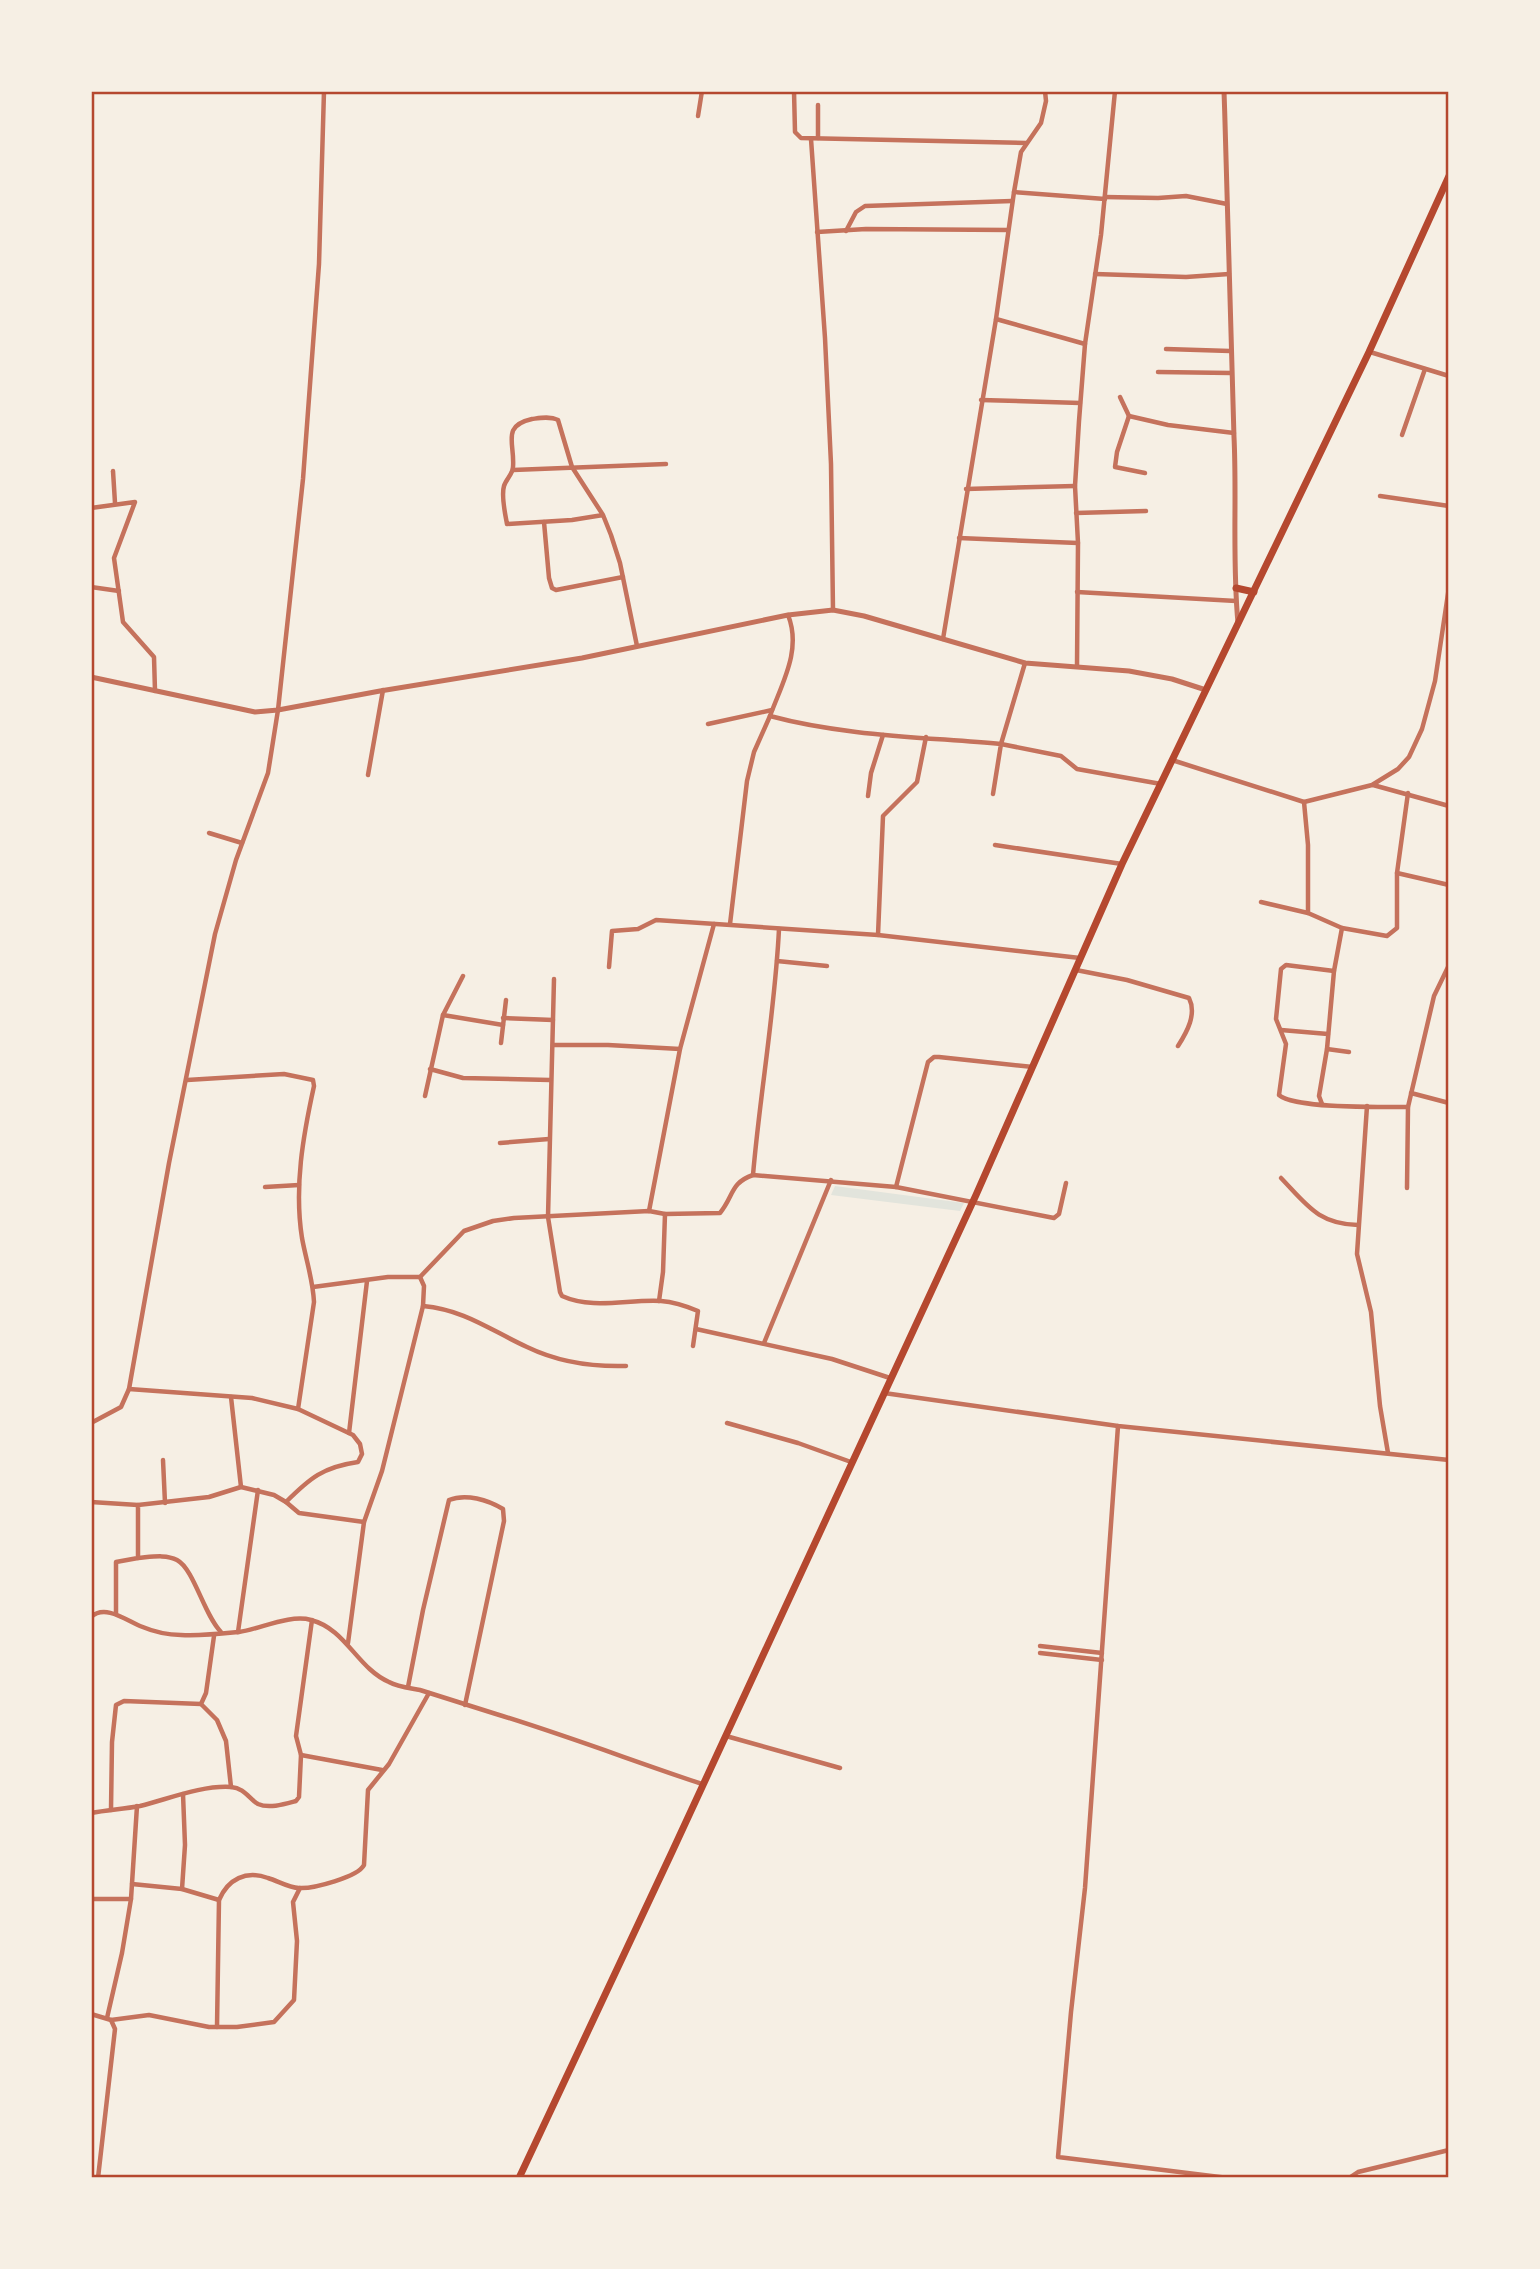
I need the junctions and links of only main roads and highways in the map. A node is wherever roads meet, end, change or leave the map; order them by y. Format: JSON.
{"nodes":[{"id":1,"x":1448,"y":179,"type":"edge"},
{"id":2,"x":1236,"y":588,"type":"road end"},
{"id":3,"x":1254,"y":592,"type":"junction"},
{"id":4,"x":519,"y":2178,"type":"edge"}],
"edges":[{"from":1,"to":3,"type":"main road"},
{"from":2,"to":3,"type":"main road"},
{"from":3,"to":4,"type":"main road"}]}
